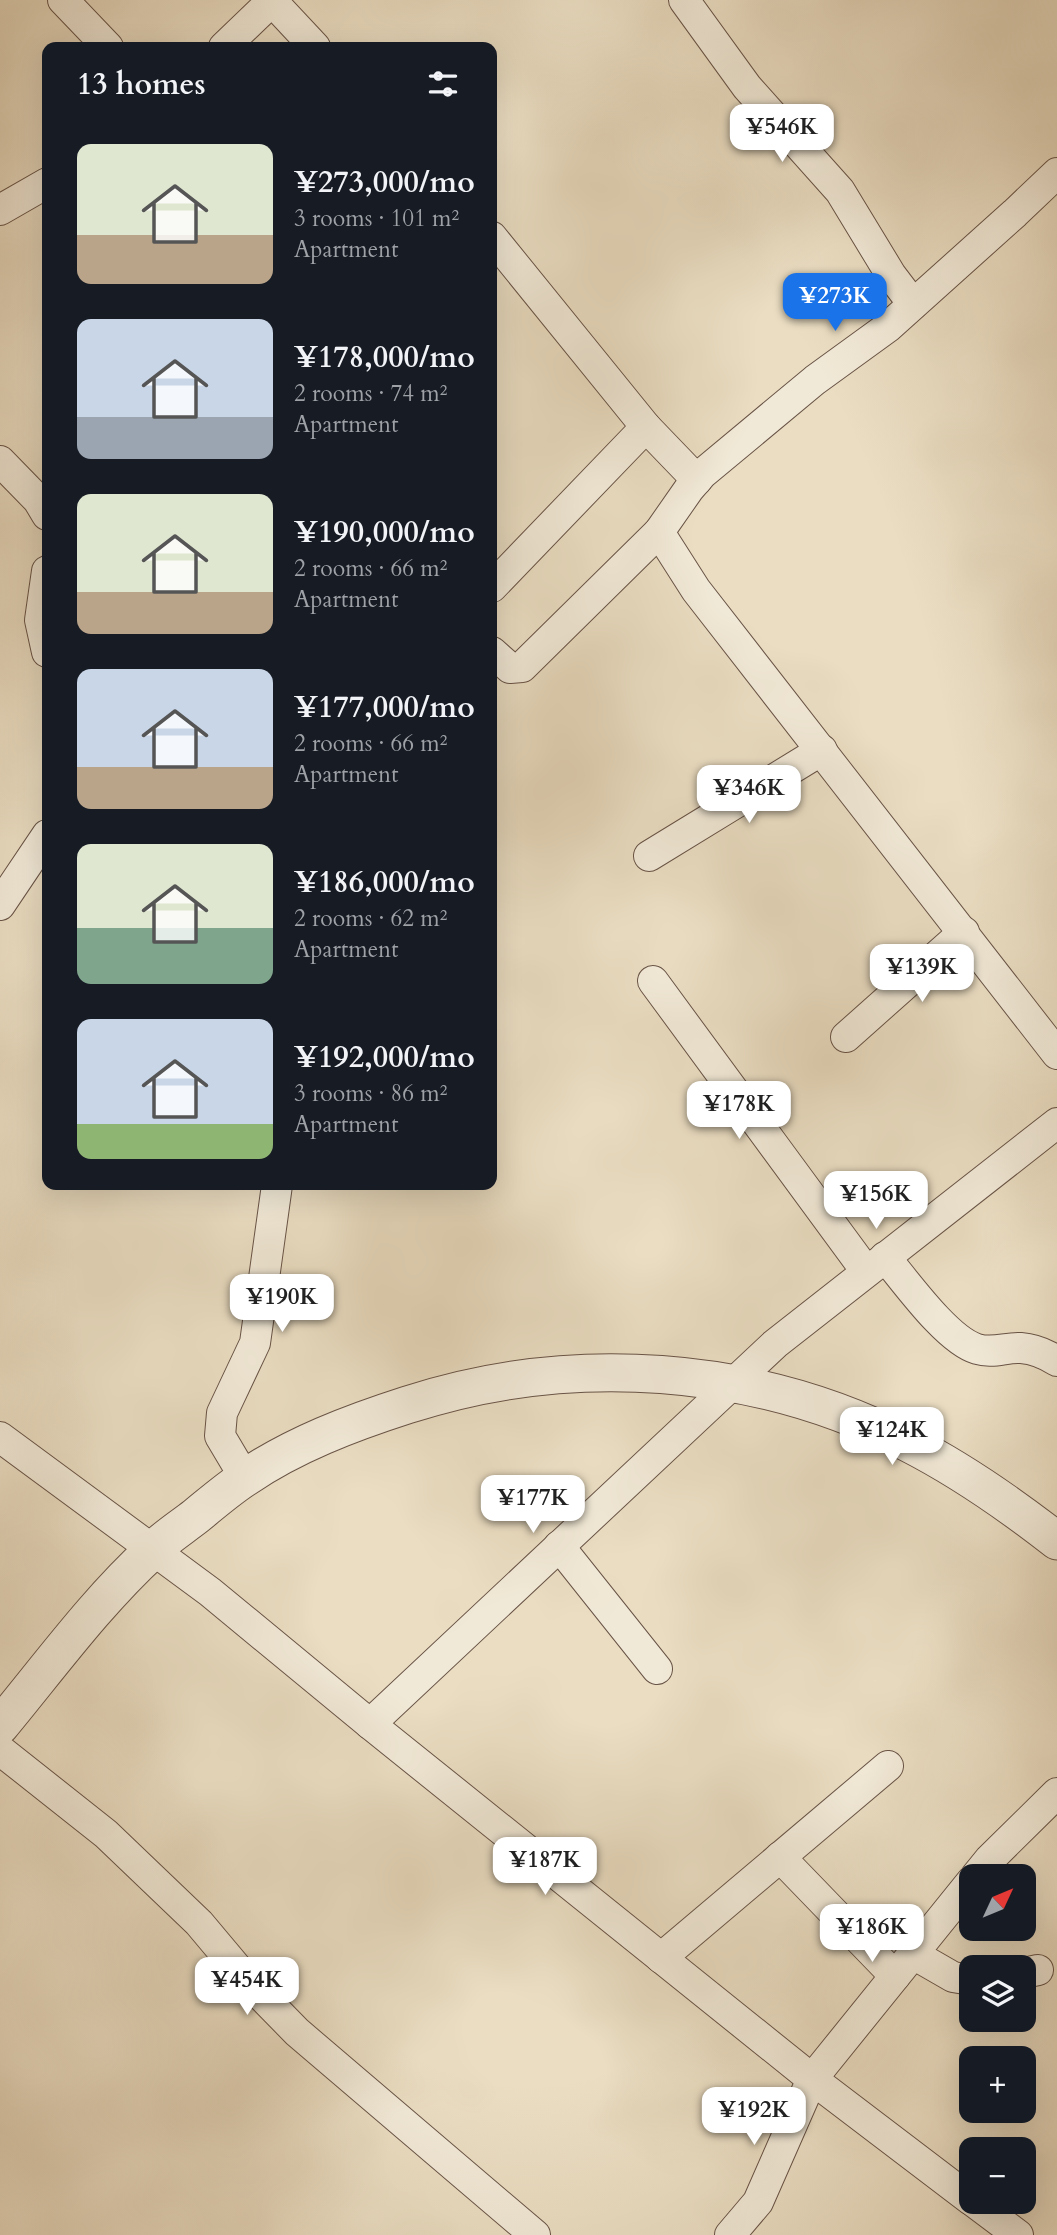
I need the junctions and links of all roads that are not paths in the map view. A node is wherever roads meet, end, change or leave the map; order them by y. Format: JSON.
{"nodes":[{"id":1,"x":63,"y":0,"type":"edge"},
{"id":2,"x":272,"y":0,"type":"edge"},
{"id":3,"x":684,"y":0,"type":"edge"},
{"id":4,"x":103,"y":42,"type":"edge"},
{"id":5,"x":229,"y":42,"type":"edge"},
{"id":6,"x":310,"y":42,"type":"edge"},
{"id":7,"x":1057,"y":173,"type":"edge"},
{"id":8,"x":42,"y":186,"type":"edge"},
{"id":9,"x":0,"y":210,"type":"edge"},
{"id":10,"x":497,"y":243,"type":"edge"},
{"id":11,"x":913,"y":304,"type":"junction"},
{"id":12,"x":646,"y":427,"type":"junction"},
{"id":13,"x":0,"y":461,"type":"edge"},
{"id":14,"x":697,"y":480,"type":"junction"},
{"id":15,"x":42,"y":506,"type":"edge"},
{"id":16,"x":659,"y":532,"type":"junction"},
{"id":17,"x":497,"y":582,"type":"edge"},
{"id":18,"x":42,"y":606,"type":"edge"},
{"id":19,"x":42,"y":630,"type":"edge"},
{"id":20,"x":497,"y":658,"type":"edge"},
{"id":21,"x":822,"y":750,"type":"junction"},
{"id":22,"x":42,"y":842,"type":"edge"},
{"id":23,"x":649,"y":856,"type":"dead end"},
{"id":24,"x":0,"y":905,"type":"edge"},
{"id":25,"x":964,"y":932,"type":"junction"},
{"id":26,"x":653,"y":981,"type":"dead end"},
{"id":27,"x":846,"y":1037,"type":"dead end"},
{"id":28,"x":1057,"y":1054,"type":"edge"},
{"id":29,"x":1057,"y":1123,"type":"edge"},
{"id":30,"x":276,"y":1190,"type":"edge"},
{"id":31,"x":875,"y":1264,"type":"junction"},
{"id":32,"x":1057,"y":1361,"type":"edge"},
{"id":33,"x":731,"y":1383,"type":"junction"},
{"id":34,"x":0,"y":1437,"type":"edge"},
{"id":35,"x":245,"y":1478,"type":"junction"},
{"id":36,"x":1057,"y":1541,"type":"edge"},
{"id":37,"x":559,"y":1546,"type":"junction"},
{"id":38,"x":154,"y":1549,"type":"junction"},
{"id":39,"x":657,"y":1669,"type":"dead end"},
{"id":40,"x":370,"y":1724,"type":"junction"},
{"id":41,"x":0,"y":1726,"type":"edge"},
{"id":42,"x":0,"y":1750,"type":"edge"},
{"id":43,"x":888,"y":1766,"type":"dead end"},
{"id":44,"x":1057,"y":1793,"type":"edge"},
{"id":45,"x":780,"y":1857,"type":"junction"},
{"id":46,"x":986,"y":1864,"type":"edge"},
{"id":47,"x":959,"y":1897,"type":"edge"},
{"id":48,"x":661,"y":1958,"type":"junction"},
{"id":49,"x":904,"y":1965,"type":"junction"},
{"id":50,"x":959,"y":1978,"type":"edge"},
{"id":51,"x":812,"y":2079,"type":"junction"},
{"id":52,"x":959,"y":2191,"type":"edge"},
{"id":53,"x":990,"y":2214,"type":"edge"},
{"id":54,"x":535,"y":2235,"type":"edge"},
{"id":55,"x":730,"y":2235,"type":"edge"},
{"id":56,"x":1018,"y":2235,"type":"edge"}],
"edges":[{"from":1,"to":4,"type":"street"},
{"from":2,"to":5,"type":"street"},
{"from":2,"to":6,"type":"street"},
{"from":3,"to":11,"type":"street"},
{"from":7,"to":11,"type":"street"},
{"from":8,"to":9,"type":"street"},
{"from":10,"to":12,"type":"street"},
{"from":11,"to":14,"type":"street"},
{"from":12,"to":14,"type":"street"},
{"from":12,"to":17,"type":"street"},
{"from":13,"to":15,"type":"street"},
{"from":14,"to":16,"type":"street"},
{"from":16,"to":20,"type":"street"},
{"from":16,"to":21,"type":"street"},
{"from":18,"to":19,"type":"street"},
{"from":21,"to":23,"type":"street"},
{"from":21,"to":25,"type":"street"},
{"from":22,"to":24,"type":"street"},
{"from":25,"to":27,"type":"street"},
{"from":25,"to":28,"type":"street"},
{"from":26,"to":31,"type":"street"},
{"from":29,"to":31,"type":"street"},
{"from":30,"to":35,"type":"street"},
{"from":31,"to":32,"type":"street"},
{"from":31,"to":33,"type":"street"},
{"from":33,"to":35,"type":"street"},
{"from":33,"to":36,"type":"street"},
{"from":33,"to":37,"type":"street"},
{"from":34,"to":38,"type":"street"},
{"from":35,"to":38,"type":"street"},
{"from":37,"to":39,"type":"street"},
{"from":37,"to":40,"type":"street"},
{"from":38,"to":40,"type":"street"},
{"from":38,"to":41,"type":"street"},
{"from":40,"to":48,"type":"street"},
{"from":42,"to":54,"type":"street"},
{"from":43,"to":45,"type":"street"},
{"from":44,"to":46,"type":"street"},
{"from":45,"to":48,"type":"street"},
{"from":45,"to":49,"type":"street"},
{"from":47,"to":49,"type":"street"},
{"from":48,"to":51,"type":"street"},
{"from":49,"to":50,"type":"street"},
{"from":49,"to":51,"type":"street"},
{"from":51,"to":52,"type":"street"},
{"from":51,"to":55,"type":"street"},
{"from":53,"to":56,"type":"street"}]}
